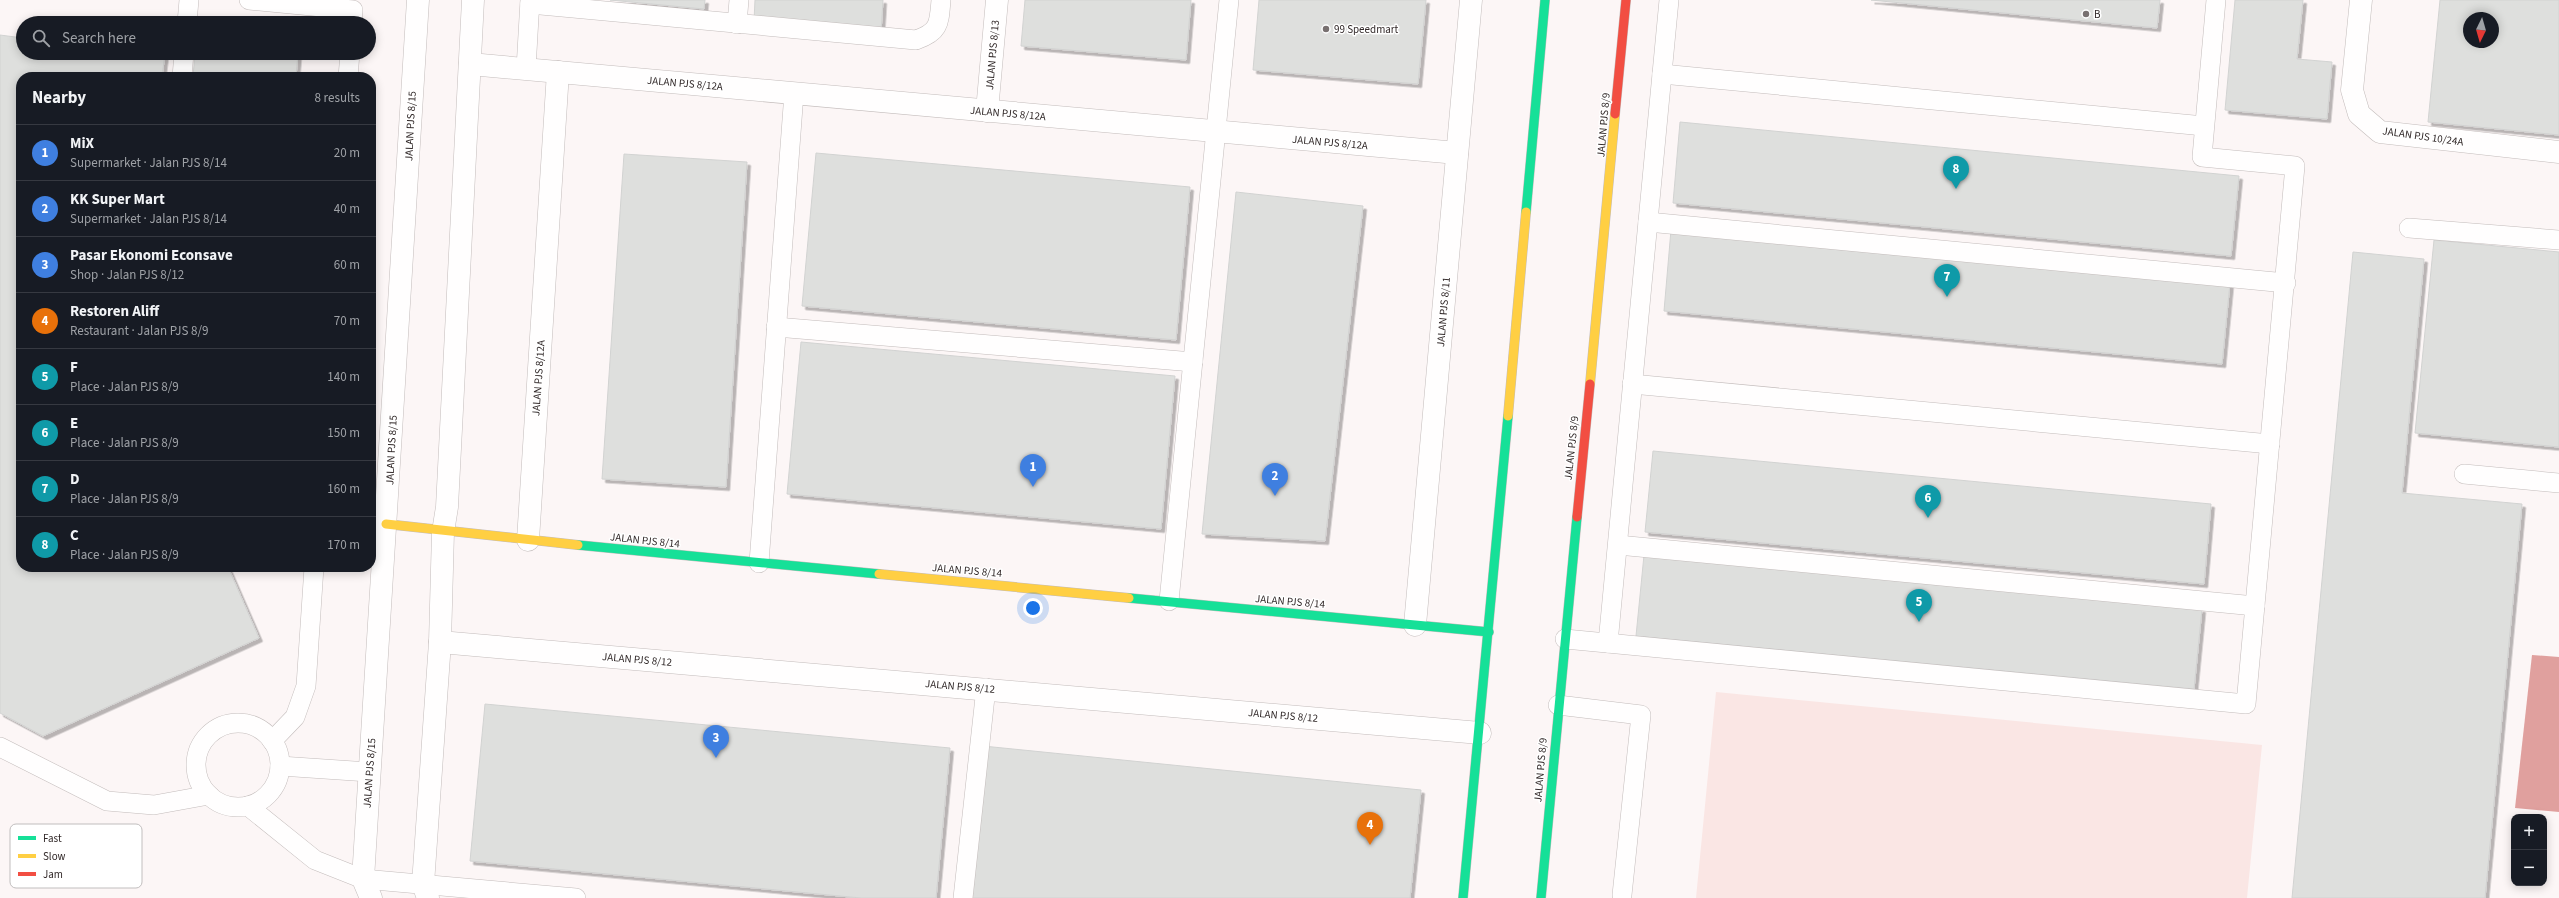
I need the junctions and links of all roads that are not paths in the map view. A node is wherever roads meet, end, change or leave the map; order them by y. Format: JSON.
{"nodes":[{"id":1,"x":189,"y":0,"type":"edge"},
{"id":2,"x":249,"y":0,"type":"edge"},
{"id":3,"x":418,"y":0,"type":"edge"},
{"id":4,"x":473,"y":0,"type":"edge"},
{"id":5,"x":739,"y":0,"type":"edge"},
{"id":6,"x":941,"y":0,"type":"edge"},
{"id":7,"x":997,"y":0,"type":"edge"},
{"id":8,"x":1229,"y":0,"type":"edge"},
{"id":9,"x":1471,"y":0,"type":"edge"},
{"id":10,"x":1544,"y":0,"type":"edge"},
{"id":11,"x":1626,"y":0,"type":"edge"},
{"id":12,"x":1669,"y":0,"type":"edge"},
{"id":13,"x":2216,"y":0,"type":"edge"},
{"id":14,"x":2361,"y":0,"type":"edge"},
{"id":15,"x":530,"y":2,"type":"edge"},
{"id":16,"x":188,"y":16,"type":"edge"},
{"id":17,"x":353,"y":16,"type":"edge"},
{"id":18,"x":737,"y":24,"type":"junction"},
{"id":19,"x":183,"y":60,"type":"edge"},
{"id":20,"x":349,"y":60,"type":"edge"},
{"id":21,"x":470,"y":64,"type":"junction"},
{"id":22,"x":526,"y":69,"type":"junction"},
{"id":23,"x":182,"y":72,"type":"edge"},
{"id":24,"x":348,"y":72,"type":"edge"},
{"id":25,"x":558,"y":72,"type":"junction"},
{"id":26,"x":1662,"y":74,"type":"junction"},
{"id":27,"x":794,"y":93,"type":"junction"},
{"id":28,"x":987,"y":111,"type":"junction"},
{"id":29,"x":2204,"y":126,"type":"junction"},
{"id":30,"x":1216,"y":132,"type":"junction"},
{"id":31,"x":2559,"y":152,"type":"edge"},
{"id":32,"x":1457,"y":153,"type":"junction"},
{"id":33,"x":1648,"y":222,"type":"junction"},
{"id":34,"x":2409,"y":228,"type":"dead end"},
{"id":35,"x":2559,"y":240,"type":"edge"},
{"id":36,"x":2286,"y":283,"type":"junction"},
{"id":37,"x":776,"y":327,"type":"junction"},
{"id":38,"x":1193,"y":362,"type":"junction"},
{"id":39,"x":1632,"y":384,"type":"junction"},
{"id":40,"x":2270,"y":444,"type":"junction"},
{"id":41,"x":2464,"y":474,"type":"dead end"},
{"id":42,"x":2559,"y":483,"type":"edge"},
{"id":43,"x":386,"y":524,"type":"junction"},
{"id":44,"x":443,"y":532,"type":"junction"},
{"id":45,"x":528,"y":540,"type":"junction"},
{"id":46,"x":1618,"y":545,"type":"junction"},
{"id":47,"x":759,"y":562,"type":"junction"},
{"id":48,"x":314,"y":572,"type":"edge"},
{"id":49,"x":1169,"y":601,"type":"junction"},
{"id":50,"x":2255,"y":606,"type":"junction"},
{"id":51,"x":1415,"y":625,"type":"junction"},
{"id":52,"x":1489,"y":632,"type":"junction"},
{"id":53,"x":1565,"y":639,"type":"junction"},
{"id":54,"x":440,"y":642,"type":"junction"},
{"id":55,"x":1608,"y":643,"type":"junction"},
{"id":56,"x":986,"y":688,"type":"junction"},
{"id":57,"x":1558,"y":705,"type":"junction"},
{"id":58,"x":1480,"y":733,"type":"junction"},
{"id":59,"x":272,"y":740,"type":"junction"},
{"id":60,"x":0,"y":747,"type":"edge"},
{"id":61,"x":280,"y":766,"type":"junction"},
{"id":62,"x":369,"y":772,"type":"junction"},
{"id":63,"x":209,"y":795,"type":"junction"},
{"id":64,"x":248,"y":806,"type":"junction"},
{"id":65,"x":367,"y":888,"type":"edge"},
{"id":66,"x":425,"y":891,"type":"edge"},
{"id":67,"x":1622,"y":895,"type":"dead end"},
{"id":68,"x":576,"y":898,"type":"edge"},
{"id":69,"x":963,"y":898,"type":"edge"},
{"id":70,"x":1463,"y":898,"type":"edge"},
{"id":71,"x":1541,"y":898,"type":"edge"}],
"edges":[{"from":1,"to":16,"type":"lane"},
{"from":2,"to":17,"type":"lane"},
{"from":3,"to":43,"type":"street","name":"JALAN PJS 8/15"},
{"from":4,"to":21,"type":"street"},
{"from":5,"to":18,"type":"lane"},
{"from":6,"to":18,"type":"lane"},
{"from":7,"to":28,"type":"street","name":"JALAN PJS 8/13"},
{"from":8,"to":30,"type":"lane"},
{"from":9,"to":32,"type":"street","name":"JALAN PJS 8/11"},
{"from":10,"to":52,"type":"street"},
{"from":11,"to":53,"type":"street","name":"JALAN PJS 8/9"},
{"from":12,"to":26,"type":"lane"},
{"from":13,"to":29,"type":"lane"},
{"from":14,"to":31,"type":"street","name":"JALAN PJS 10/24A"},
{"from":15,"to":18,"type":"lane"},
{"from":15,"to":22,"type":"lane"},
{"from":19,"to":23,"type":"lane"},
{"from":20,"to":24,"type":"lane"},
{"from":21,"to":22,"type":"street","name":"JALAN PJS 8/12A"},
{"from":21,"to":44,"type":"street"},
{"from":22,"to":25,"type":"street","name":"JALAN PJS 8/12A"},
{"from":25,"to":27,"type":"street","name":"JALAN PJS 8/12A"},
{"from":25,"to":45,"type":"street","name":"JALAN PJS 8/12A"},
{"from":26,"to":29,"type":"lane"},
{"from":26,"to":33,"type":"lane"},
{"from":27,"to":28,"type":"street","name":"JALAN PJS 8/12A"},
{"from":27,"to":37,"type":"lane"},
{"from":28,"to":30,"type":"street","name":"JALAN PJS 8/12A"},
{"from":29,"to":36,"type":"lane"},
{"from":30,"to":32,"type":"street","name":"JALAN PJS 8/12A"},
{"from":30,"to":38,"type":"lane"},
{"from":32,"to":51,"type":"street","name":"JALAN PJS 8/11"},
{"from":33,"to":36,"type":"lane"},
{"from":33,"to":39,"type":"lane"},
{"from":34,"to":35,"type":"lane"},
{"from":36,"to":40,"type":"lane"},
{"from":37,"to":38,"type":"lane"},
{"from":37,"to":47,"type":"lane"},
{"from":38,"to":49,"type":"lane"},
{"from":39,"to":40,"type":"lane"},
{"from":39,"to":46,"type":"lane"},
{"from":40,"to":50,"type":"lane"},
{"from":41,"to":42,"type":"lane"},
{"from":43,"to":44,"type":"street"},
{"from":43,"to":62,"type":"street","name":"JALAN PJS 8/15"},
{"from":44,"to":45,"type":"street","name":"JALAN PJS 8/14"},
{"from":44,"to":54,"type":"street"},
{"from":45,"to":47,"type":"street","name":"JALAN PJS 8/14"},
{"from":46,"to":50,"type":"lane"},
{"from":46,"to":55,"type":"lane"},
{"from":47,"to":49,"type":"street","name":"JALAN PJS 8/14"},
{"from":48,"to":59,"type":"lane"},
{"from":49,"to":51,"type":"street","name":"JALAN PJS 8/14"},
{"from":50,"to":55,"type":"lane"},
{"from":51,"to":52,"type":"street","name":"JALAN PJS 8/14"},
{"from":52,"to":58,"type":"street"},
{"from":53,"to":55,"type":"lane"},
{"from":53,"to":57,"type":"street","name":"JALAN PJS 8/9"},
{"from":54,"to":56,"type":"street","name":"JALAN PJS 8/12"},
{"from":54,"to":66,"type":"street"},
{"from":56,"to":58,"type":"street","name":"JALAN PJS 8/12"},
{"from":56,"to":69,"type":"lane"},
{"from":57,"to":67,"type":"lane"},
{"from":57,"to":71,"type":"street","name":"JALAN PJS 8/9"},
{"from":58,"to":70,"type":"street"},
{"from":59,"to":61,"type":"lane"},
{"from":59,"to":63,"type":"lane"},
{"from":60,"to":63,"type":"lane"},
{"from":61,"to":62,"type":"lane"},
{"from":61,"to":64,"type":"lane"},
{"from":62,"to":65,"type":"street","name":"JALAN PJS 8/15"},
{"from":63,"to":64,"type":"lane"},
{"from":64,"to":65,"type":"lane"},
{"from":65,"to":66,"type":"lane"},
{"from":66,"to":68,"type":"lane"}]}
